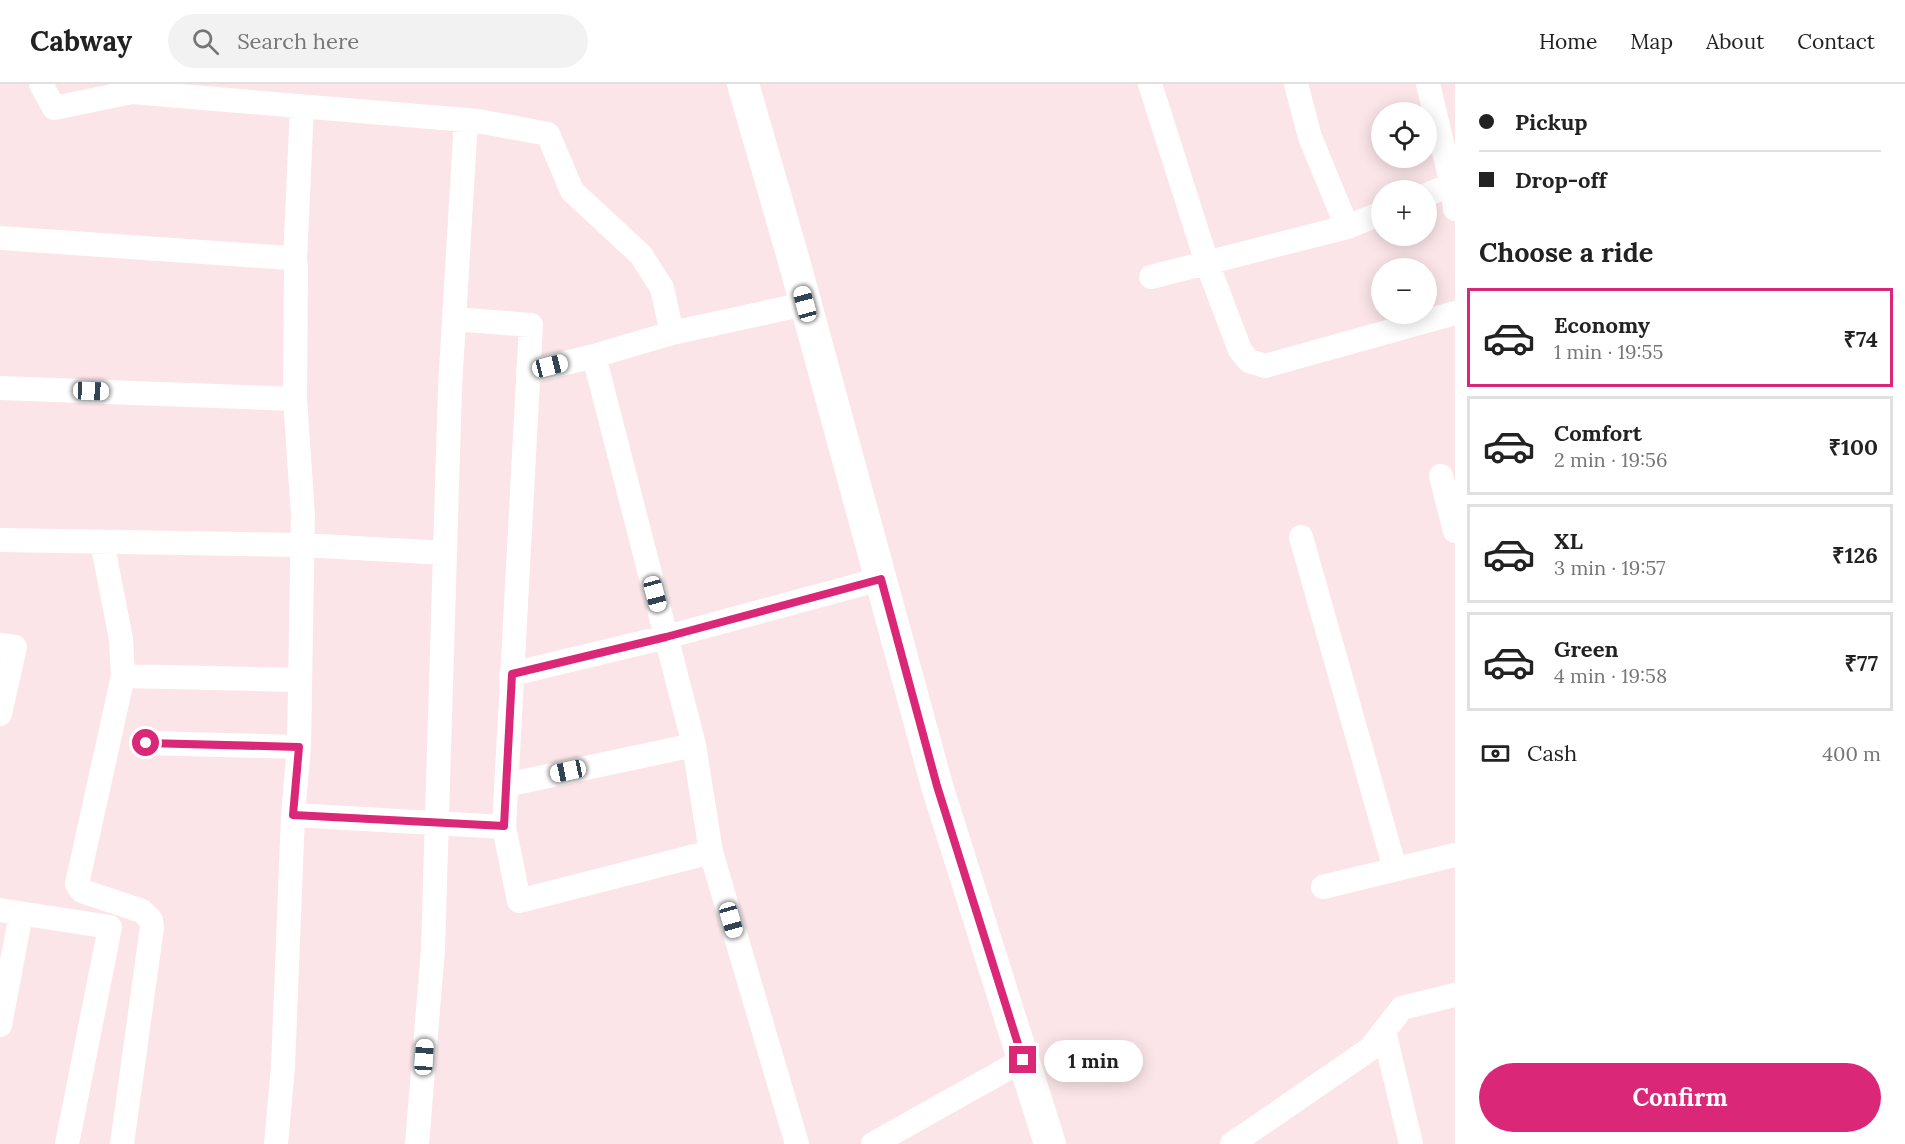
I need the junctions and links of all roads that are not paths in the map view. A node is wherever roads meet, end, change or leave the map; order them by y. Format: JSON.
{"nodes":[{"id":1,"x":41,"y":84,"type":"edge"},
{"id":2,"x":743,"y":84,"type":"edge"},
{"id":3,"x":1150,"y":84,"type":"edge"},
{"id":4,"x":1296,"y":84,"type":"edge"},
{"id":5,"x":1428,"y":84,"type":"edge"},
{"id":6,"x":302,"y":106,"type":"junction"},
{"id":7,"x":466,"y":120,"type":"junction"},
{"id":8,"x":1454,"y":192,"type":"edge"},
{"id":9,"x":1437,"y":194,"type":"edge"},
{"id":10,"x":1371,"y":217,"type":"edge"},
{"id":11,"x":1347,"y":227,"type":"junction"},
{"id":12,"x":0,"y":238,"type":"edge"},
{"id":13,"x":295,"y":260,"type":"junction"},
{"id":14,"x":1207,"y":263,"type":"junction"},
{"id":15,"x":1151,"y":277,"type":"dead end"},
{"id":16,"x":805,"y":304,"type":"junction"},
{"id":17,"x":1455,"y":313,"type":"edge"},
{"id":18,"x":454,"y":319,"type":"junction"},
{"id":19,"x":672,"y":333,"type":"junction"},
{"id":20,"x":594,"y":356,"type":"junction"},
{"id":21,"x":528,"y":372,"type":"junction"},
{"id":22,"x":0,"y":388,"type":"edge"},
{"id":23,"x":295,"y":399,"type":"junction"},
{"id":24,"x":1441,"y":476,"type":"dead end"},
{"id":25,"x":1455,"y":531,"type":"edge"},
{"id":26,"x":1301,"y":537,"type":"dead end"},
{"id":27,"x":0,"y":540,"type":"edge"},
{"id":28,"x":102,"y":542,"type":"junction"},
{"id":29,"x":303,"y":546,"type":"junction"},
{"id":30,"x":445,"y":553,"type":"junction"},
{"id":31,"x":881,"y":579,"type":"junction"},
{"id":32,"x":666,"y":637,"type":"junction"},
{"id":33,"x":0,"y":645,"type":"edge"},
{"id":34,"x":123,"y":676,"type":"junction"},
{"id":35,"x":511,"y":676,"type":"junction"},
{"id":36,"x":300,"y":680,"type":"junction"},
{"id":37,"x":0,"y":714,"type":"edge"},
{"id":38,"x":146,"y":743,"type":"dead end"},
{"id":39,"x":694,"y":745,"type":"junction"},
{"id":40,"x":299,"y":747,"type":"junction"},
{"id":41,"x":506,"y":784,"type":"junction"},
{"id":42,"x":293,"y":815,"type":"junction"},
{"id":43,"x":436,"y":822,"type":"junction"},
{"id":44,"x":504,"y":826,"type":"junction"},
{"id":45,"x":711,"y":852,"type":"junction"},
{"id":46,"x":1455,"y":855,"type":"edge"},
{"id":47,"x":1395,"y":869,"type":"junction"},
{"id":48,"x":1323,"y":887,"type":"dead end"},
{"id":49,"x":11,"y":912,"type":"edge"},
{"id":50,"x":1455,"y":995,"type":"edge"},
{"id":51,"x":0,"y":1025,"type":"edge"},
{"id":52,"x":1384,"y":1031,"type":"junction"},
{"id":53,"x":1023,"y":1060,"type":"junction"},
{"id":54,"x":68,"y":1144,"type":"edge"},
{"id":55,"x":122,"y":1144,"type":"edge"},
{"id":56,"x":276,"y":1144,"type":"edge"},
{"id":57,"x":417,"y":1144,"type":"edge"},
{"id":58,"x":797,"y":1144,"type":"edge"},
{"id":59,"x":873,"y":1144,"type":"edge"},
{"id":60,"x":1050,"y":1144,"type":"edge"},
{"id":61,"x":1232,"y":1144,"type":"edge"},
{"id":62,"x":1411,"y":1144,"type":"edge"}],
"edges":[{"from":1,"to":6,"type":"street"},
{"from":2,"to":16,"type":"street"},
{"from":3,"to":14,"type":"street"},
{"from":4,"to":11,"type":"street"},
{"from":5,"to":8,"type":"street"},
{"from":6,"to":7,"type":"street"},
{"from":6,"to":13,"type":"street"},
{"from":7,"to":18,"type":"street"},
{"from":7,"to":19,"type":"street"},
{"from":8,"to":9,"type":"street"},
{"from":10,"to":11,"type":"street"},
{"from":11,"to":14,"type":"street"},
{"from":12,"to":13,"type":"street"},
{"from":13,"to":23,"type":"street"},
{"from":14,"to":15,"type":"street"},
{"from":14,"to":17,"type":"street"},
{"from":16,"to":19,"type":"street"},
{"from":16,"to":31,"type":"street"},
{"from":18,"to":21,"type":"street"},
{"from":18,"to":30,"type":"street"},
{"from":19,"to":20,"type":"street"},
{"from":20,"to":21,"type":"street"},
{"from":20,"to":32,"type":"street"},
{"from":21,"to":35,"type":"street"},
{"from":22,"to":23,"type":"street"},
{"from":23,"to":29,"type":"street"},
{"from":24,"to":25,"type":"street"},
{"from":26,"to":47,"type":"street"},
{"from":27,"to":28,"type":"street"},
{"from":28,"to":29,"type":"street"},
{"from":28,"to":34,"type":"street"},
{"from":29,"to":30,"type":"street"},
{"from":29,"to":36,"type":"street"},
{"from":30,"to":43,"type":"street"},
{"from":31,"to":32,"type":"street"},
{"from":31,"to":53,"type":"street"},
{"from":32,"to":35,"type":"street"},
{"from":32,"to":39,"type":"street"},
{"from":33,"to":37,"type":"street"},
{"from":34,"to":36,"type":"street"},
{"from":34,"to":55,"type":"street"},
{"from":35,"to":41,"type":"street"},
{"from":36,"to":40,"type":"street"},
{"from":38,"to":40,"type":"street"},
{"from":39,"to":41,"type":"street"},
{"from":39,"to":45,"type":"street"},
{"from":40,"to":42,"type":"street"},
{"from":41,"to":44,"type":"street"},
{"from":42,"to":43,"type":"street"},
{"from":42,"to":56,"type":"street"},
{"from":43,"to":44,"type":"street"},
{"from":43,"to":57,"type":"street"},
{"from":44,"to":45,"type":"street"},
{"from":45,"to":58,"type":"street"},
{"from":46,"to":47,"type":"street"},
{"from":47,"to":48,"type":"street"},
{"from":49,"to":51,"type":"street"},
{"from":49,"to":54,"type":"street"},
{"from":50,"to":52,"type":"street"},
{"from":52,"to":61,"type":"street"},
{"from":52,"to":62,"type":"street"},
{"from":53,"to":59,"type":"street"},
{"from":53,"to":60,"type":"street"}]}
